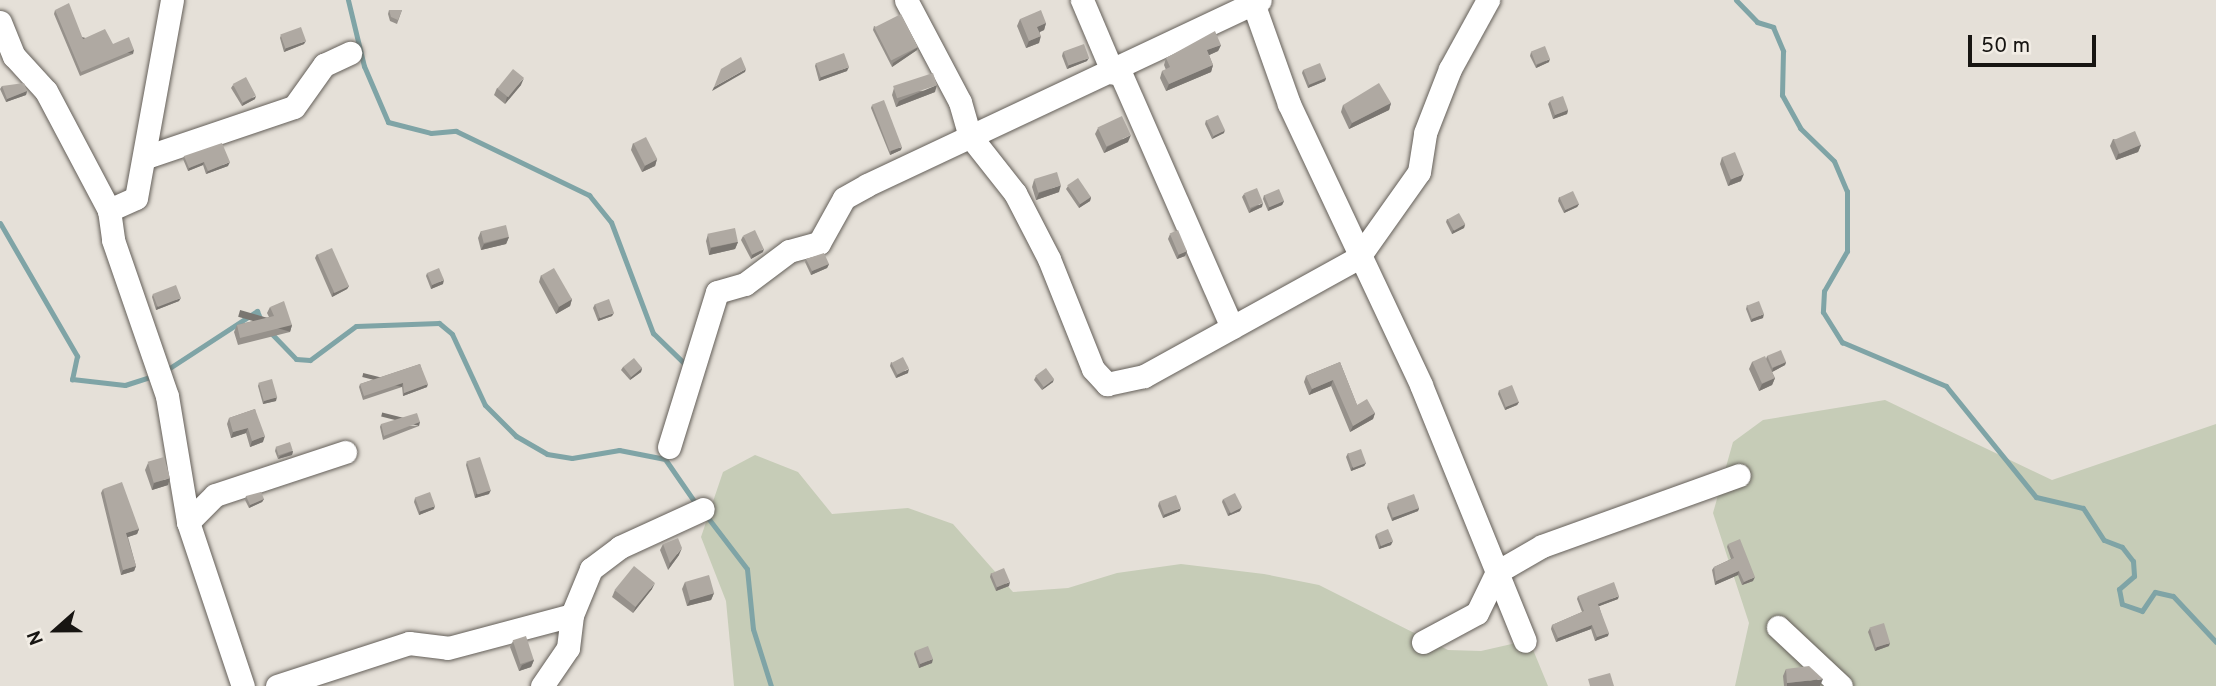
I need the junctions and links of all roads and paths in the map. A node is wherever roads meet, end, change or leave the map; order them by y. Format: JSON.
{"nodes":[{"id":1,"x":173,"y":0,"type":"edge"},
{"id":2,"x":906,"y":0,"type":"edge"},
{"id":3,"x":1082,"y":0,"type":"edge"},
{"id":4,"x":1489,"y":0,"type":"edge"},
{"id":5,"x":1255,"y":1,"type":"edge"},
{"id":6,"x":0,"y":22,"type":"edge"},
{"id":7,"x":350,"y":53,"type":"dead end"},
{"id":8,"x":1116,"y":71,"type":"junction"},
{"id":9,"x":970,"y":136,"type":"junction"},
{"id":10,"x":146,"y":157,"type":"junction"},
{"id":11,"x":109,"y":210,"type":"junction"},
{"id":12,"x":1358,"y":258,"type":"junction"},
{"id":13,"x":1232,"y":327,"type":"junction"},
{"id":14,"x":669,"y":447,"type":"dead end"},
{"id":15,"x":345,"y":452,"type":"dead end"},
{"id":16,"x":1739,"y":475,"type":"dead end"},
{"id":17,"x":703,"y":509,"type":"dead end"},
{"id":18,"x":188,"y":522,"type":"junction"},
{"id":19,"x":1497,"y":572,"type":"junction"},
{"id":20,"x":572,"y":615,"type":"junction"},
{"id":21,"x":1777,"y":627,"type":"dead end"},
{"id":22,"x":1525,"y":641,"type":"dead end"},
{"id":23,"x":1423,"y":642,"type":"dead end"},
{"id":24,"x":243,"y":686,"type":"edge"},
{"id":25,"x":277,"y":686,"type":"edge"},
{"id":26,"x":542,"y":686,"type":"edge"},
{"id":27,"x":1841,"y":686,"type":"edge"}],
"edges":[{"from":1,"to":10,"type":"street"},
{"from":2,"to":9,"type":"street"},
{"from":3,"to":8,"type":"street"},
{"from":4,"to":12,"type":"street"},
{"from":5,"to":8,"type":"street"},
{"from":5,"to":12,"type":"street"},
{"from":6,"to":11,"type":"street"},
{"from":7,"to":10,"type":"street"},
{"from":8,"to":9,"type":"street"},
{"from":8,"to":13,"type":"street"},
{"from":9,"to":13,"type":"street"},
{"from":9,"to":14,"type":"street"},
{"from":10,"to":11,"type":"street"},
{"from":11,"to":18,"type":"street"},
{"from":12,"to":13,"type":"street"},
{"from":12,"to":19,"type":"street"},
{"from":15,"to":18,"type":"street"},
{"from":16,"to":19,"type":"street"},
{"from":17,"to":20,"type":"street"},
{"from":18,"to":24,"type":"street"},
{"from":19,"to":22,"type":"street"},
{"from":19,"to":23,"type":"street"},
{"from":20,"to":25,"type":"street"},
{"from":20,"to":26,"type":"street"},
{"from":21,"to":27,"type":"street"}]}
